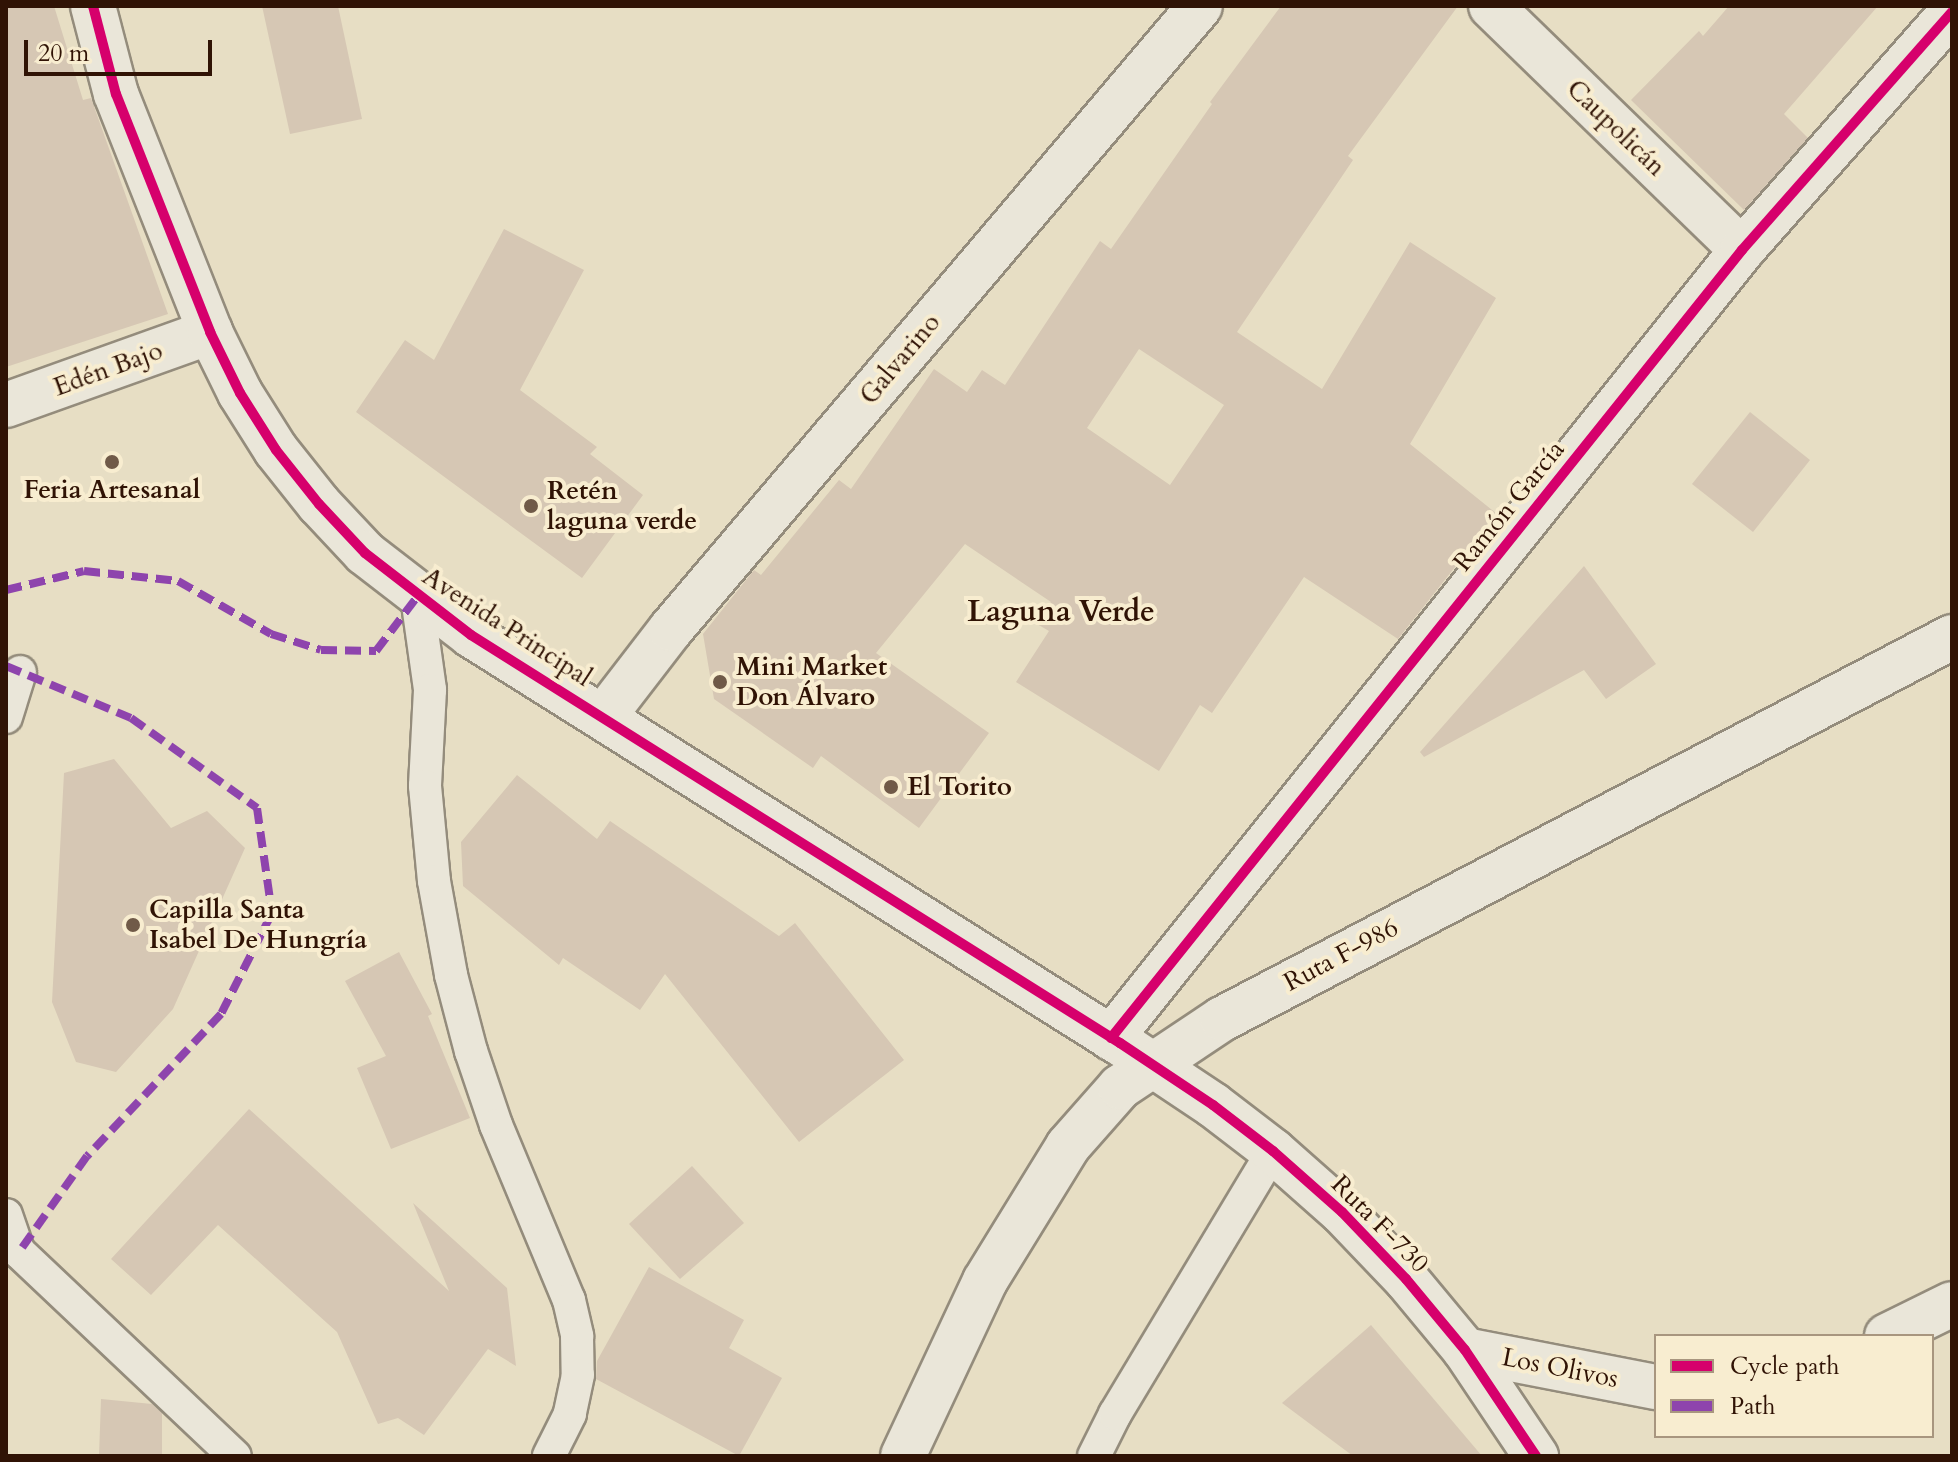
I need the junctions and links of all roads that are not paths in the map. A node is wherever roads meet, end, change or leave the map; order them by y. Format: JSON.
{"nodes":[{"id":1,"x":93,"y":6,"type":"edge"},
{"id":2,"x":1200,"y":6,"type":"edge"},
{"id":3,"x":1491,"y":6,"type":"edge"},
{"id":4,"x":1952,"y":12,"type":"edge"},
{"id":5,"x":1742,"y":250,"type":"junction"},
{"id":6,"x":210,"y":332,"type":"junction"},
{"id":7,"x":6,"y":405,"type":"edge"},
{"id":8,"x":417,"y":597,"type":"junction"},
{"id":9,"x":1952,"y":637,"type":"edge"},
{"id":10,"x":20,"y":672,"type":"dead end"},
{"id":11,"x":604,"y":716,"type":"junction"},
{"id":12,"x":6,"y":717,"type":"edge"},
{"id":13,"x":1111,"y":1038,"type":"junction"},
{"id":14,"x":1152,"y":1064,"type":"junction"},
{"id":15,"x":1273,"y":1151,"type":"junction"},
{"id":16,"x":6,"y":1215,"type":"edge"},
{"id":17,"x":1952,"y":1304,"type":"edge"},
{"id":18,"x":1891,"y":1334,"type":"edge"},
{"id":19,"x":1465,"y":1350,"type":"junction"},
{"id":20,"x":1654,"y":1387,"type":"edge"},
{"id":21,"x":235,"y":1456,"type":"edge"},
{"id":22,"x":549,"y":1456,"type":"edge"},
{"id":23,"x":903,"y":1456,"type":"edge"},
{"id":24,"x":1094,"y":1456,"type":"edge"},
{"id":25,"x":1536,"y":1456,"type":"edge"}],
"edges":[{"from":1,"to":6,"type":"street","name":"Avenida Principal"},
{"from":2,"to":11,"type":"street","name":"Galvarino"},
{"from":3,"to":5,"type":"street","name":"Caupolicán"},
{"from":4,"to":5,"type":"street","name":"Ramón García"},
{"from":5,"to":13,"type":"street","name":"Ramón García"},
{"from":6,"to":7,"type":"street","name":"Edén Bajo"},
{"from":6,"to":8,"type":"street","name":"Avenida Principal"},
{"from":8,"to":11,"type":"street","name":"Avenida Principal"},
{"from":8,"to":22,"type":"lane"},
{"from":9,"to":14,"type":"street","name":"Ruta F-986"},
{"from":10,"to":12,"type":"lane"},
{"from":11,"to":13,"type":"street","name":"Avenida Principal"},
{"from":13,"to":14,"type":"street","name":"Avenida Principal"},
{"from":14,"to":15,"type":"street","name":"Ruta F-730"},
{"from":14,"to":23,"type":"street","name":"Ruta F-986"},
{"from":15,"to":19,"type":"street","name":"Ruta F-730"},
{"from":15,"to":24,"type":"lane"},
{"from":16,"to":21,"type":"lane"},
{"from":17,"to":18,"type":"street"},
{"from":19,"to":20,"type":"street","name":"Los Olivos"},
{"from":19,"to":25,"type":"street","name":"Ruta F-730"}]}
